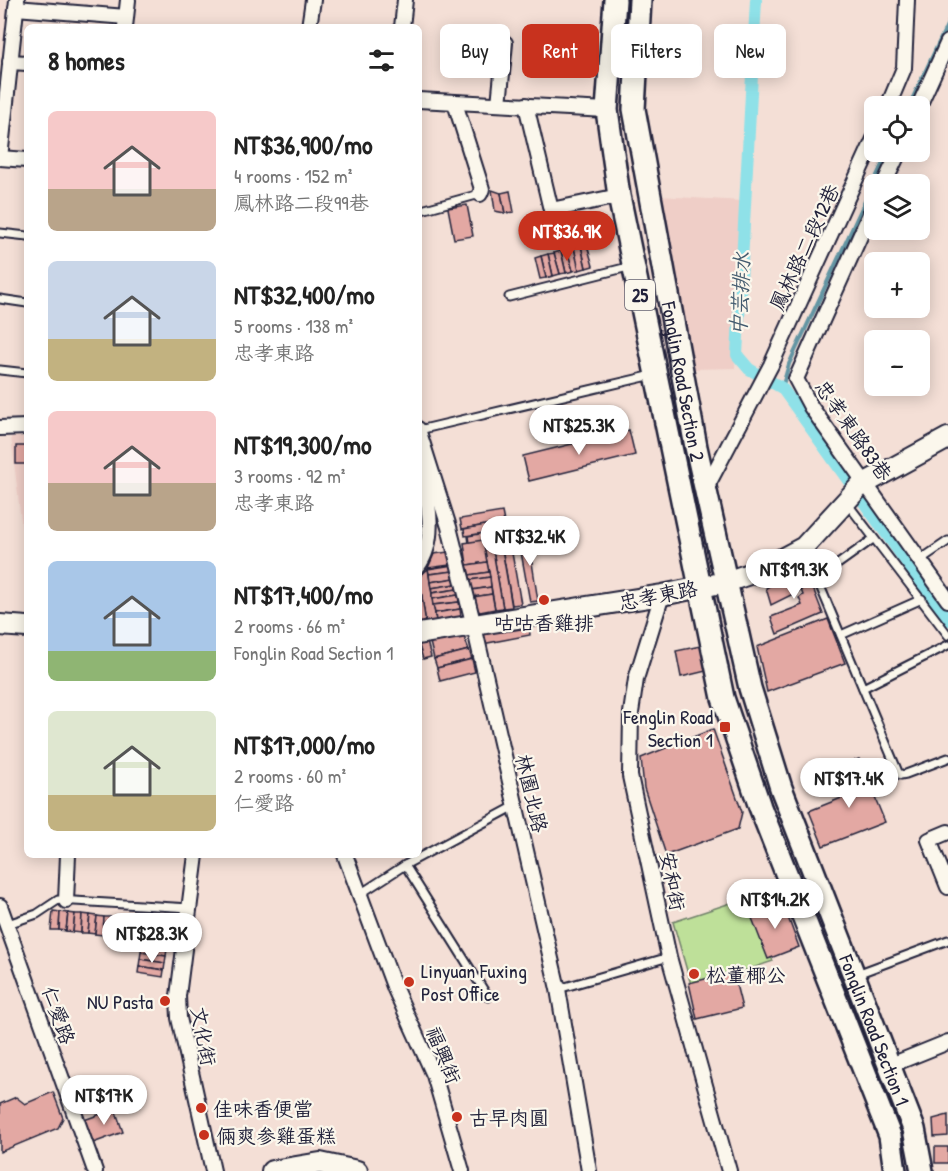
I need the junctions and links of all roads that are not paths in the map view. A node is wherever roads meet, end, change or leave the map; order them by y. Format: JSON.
{"nodes":[{"id":1,"x":128,"y":0,"type":"edge"},
{"id":2,"x":313,"y":0,"type":"edge"},
{"id":3,"x":405,"y":0,"type":"edge"},
{"id":4,"x":615,"y":0,"type":"edge"},
{"id":5,"x":640,"y":0,"type":"edge"},
{"id":6,"x":907,"y":0,"type":"edge"},
{"id":7,"x":16,"y":4,"type":"edge"},
{"id":8,"x":125,"y":22,"type":"edge"},
{"id":9,"x":309,"y":24,"type":"edge"},
{"id":10,"x":402,"y":24,"type":"edge"},
{"id":11,"x":948,"y":42,"type":"edge"},
{"id":12,"x":10,"y":62,"type":"junction"},
{"id":13,"x":24,"y":63,"type":"edge"},
{"id":14,"x":502,"y":78,"type":"edge"},
{"id":15,"x":892,"y":96,"type":"edge"},
{"id":16,"x":924,"y":96,"type":"edge"},
{"id":17,"x":3,"y":98,"type":"edge"},
{"id":18,"x":422,"y":100,"type":"edge"},
{"id":19,"x":455,"y":103,"type":"junction"},
{"id":20,"x":499,"y":104,"type":"junction"},
{"id":21,"x":526,"y":105,"type":"junction"},
{"id":22,"x":607,"y":110,"type":"junction"},
{"id":23,"x":0,"y":158,"type":"edge"},
{"id":24,"x":24,"y":160,"type":"edge"},
{"id":25,"x":864,"y":161,"type":"edge"},
{"id":26,"x":480,"y":194,"type":"joint"},
{"id":27,"x":619,"y":196,"type":"junction"},
{"id":28,"x":422,"y":210,"type":"edge"},
{"id":29,"x":864,"y":227,"type":"edge"},
{"id":30,"x":0,"y":233,"type":"edge"},
{"id":31,"x":24,"y":236,"type":"edge"},
{"id":32,"x":634,"y":266,"type":"junction"},
{"id":33,"x":509,"y":297,"type":"dead end"},
{"id":34,"x":0,"y":300,"type":"edge"},
{"id":35,"x":24,"y":303,"type":"edge"},
{"id":36,"x":0,"y":370,"type":"edge"},
{"id":37,"x":24,"y":373,"type":"edge"},
{"id":38,"x":657,"y":374,"type":"junction"},
{"id":39,"x":24,"y":427,"type":"edge"},
{"id":40,"x":0,"y":428,"type":"edge"},
{"id":41,"x":422,"y":428,"type":"edge"},
{"id":42,"x":948,"y":438,"type":"edge"},
{"id":43,"x":422,"y":439,"type":"edge"},
{"id":44,"x":422,"y":458,"type":"edge"},
{"id":45,"x":705,"y":490,"type":"junction"},
{"id":46,"x":856,"y":492,"type":"junction"},
{"id":47,"x":873,"y":539,"type":"junction"},
{"id":48,"x":948,"y":541,"type":"edge"},
{"id":49,"x":804,"y":548,"type":"junction"},
{"id":50,"x":920,"y":560,"type":"junction"},
{"id":51,"x":422,"y":561,"type":"edge"},
{"id":52,"x":817,"y":579,"type":"junction"},
{"id":53,"x":726,"y":582,"type":"junction"},
{"id":54,"x":700,"y":587,"type":"junction"},
{"id":55,"x":662,"y":595,"type":"junction"},
{"id":56,"x":922,"y":599,"type":"junction"},
{"id":57,"x":948,"y":600,"type":"edge"},
{"id":58,"x":0,"y":626,"type":"edge"},
{"id":59,"x":474,"y":626,"type":"junction"},
{"id":60,"x":24,"y":627,"type":"edge"},
{"id":61,"x":422,"y":633,"type":"edge"},
{"id":62,"x":948,"y":635,"type":"edge"},
{"id":63,"x":841,"y":636,"type":"junction"},
{"id":64,"x":948,"y":645,"type":"edge"},
{"id":65,"x":863,"y":688,"type":"junction"},
{"id":66,"x":948,"y":758,"type":"edge"},
{"id":67,"x":515,"y":806,"type":"junction"},
{"id":68,"x":948,"y":832,"type":"edge"},
{"id":69,"x":422,"y":856,"type":"edge"},
{"id":70,"x":68,"y":858,"type":"edge"},
{"id":71,"x":196,"y":858,"type":"edge"},
{"id":72,"x":346,"y":858,"type":"edge"},
{"id":73,"x":418,"y":858,"type":"edge"},
{"id":74,"x":405,"y":865,"type":"junction"},
{"id":75,"x":948,"y":887,"type":"edge"},
{"id":76,"x":360,"y":894,"type":"junction"},
{"id":77,"x":66,"y":901,"type":"junction"},
{"id":78,"x":0,"y":906,"type":"edge"},
{"id":79,"x":190,"y":908,"type":"junction"},
{"id":80,"x":3,"y":926,"type":"edge"},
{"id":81,"x":948,"y":940,"type":"edge"},
{"id":82,"x":669,"y":957,"type":"junction"},
{"id":83,"x":855,"y":975,"type":"junction"},
{"id":84,"x":558,"y":989,"type":"junction"},
{"id":85,"x":488,"y":997,"type":"dead end"},
{"id":86,"x":948,"y":1042,"type":"edge"},
{"id":87,"x":891,"y":1065,"type":"junction"},
{"id":88,"x":95,"y":1171,"type":"edge"},
{"id":89,"x":213,"y":1171,"type":"edge"},
{"id":90,"x":272,"y":1171,"type":"edge"},
{"id":91,"x":357,"y":1171,"type":"edge"},
{"id":92,"x":462,"y":1171,"type":"edge"},
{"id":93,"x":589,"y":1171,"type":"edge"},
{"id":94,"x":729,"y":1171,"type":"edge"},
{"id":95,"x":895,"y":1171,"type":"edge"},
{"id":96,"x":922,"y":1171,"type":"edge"}],
"edges":[{"from":1,"to":8,"type":"street"},
{"from":2,"to":9,"type":"street"},
{"from":3,"to":10,"type":"street"},
{"from":4,"to":22,"type":"main road","name":"Fonglin Road Section 2","number":"25"},
{"from":5,"to":45,"type":"main road","name":"Fonglin Road Section 2","number":"25"},
{"from":6,"to":15,"type":"street"},
{"from":7,"to":8,"type":"street"},
{"from":7,"to":12,"type":"street"},
{"from":11,"to":16,"type":"street"},
{"from":12,"to":13,"type":"street"},
{"from":12,"to":17,"type":"street"},
{"from":14,"to":20,"type":"street"},
{"from":17,"to":23,"type":"street"},
{"from":18,"to":19,"type":"street"},
{"from":19,"to":20,"type":"street"},
{"from":19,"to":26,"type":"street"},
{"from":20,"to":21,"type":"street"},
{"from":21,"to":22,"type":"street"},
{"from":21,"to":27,"type":"street"},
{"from":22,"to":27,"type":"main road","name":"Fonglin Road Section 2","number":"25"},
{"from":23,"to":24,"type":"street"},
{"from":25,"to":45,"type":"street","name":"鳳林路二段12巷"},
{"from":26,"to":28,"type":"lane"},
{"from":27,"to":32,"type":"main road","name":"Fonglin Road Section 2","number":"25"},
{"from":29,"to":46,"type":"street","name":"忠孝東路83巷"},
{"from":30,"to":31,"type":"lane"},
{"from":32,"to":33,"type":"lane"},
{"from":32,"to":38,"type":"main road","name":"Fonglin Road Section 2","number":"25"},
{"from":34,"to":35,"type":"lane"},
{"from":36,"to":37,"type":"lane"},
{"from":38,"to":41,"type":"lane"},
{"from":38,"to":54,"type":"main road","name":"Fonglin Road Section 2","number":"25"},
{"from":39,"to":40,"type":"street"},
{"from":42,"to":46,"type":"street","name":"忠孝東路"},
{"from":43,"to":59,"type":"street","name":"林園北路"},
{"from":44,"to":51,"type":"street"},
{"from":45,"to":53,"type":"main road","name":"Fonglin Road Section 2","number":"25"},
{"from":46,"to":47,"type":"lane"},
{"from":46,"to":49,"type":"street","name":"忠孝東路"},
{"from":46,"to":50,"type":"street","name":"忠孝東路83巷"},
{"from":47,"to":52,"type":"lane"},
{"from":47,"to":56,"type":"lane"},
{"from":48,"to":50,"type":"lane"},
{"from":49,"to":52,"type":"lane"},
{"from":49,"to":53,"type":"street","name":"忠孝東路"},
{"from":50,"to":57,"type":"street","name":"忠孝東路83巷"},
{"from":52,"to":63,"type":"lane"},
{"from":53,"to":54,"type":"street","name":"忠孝東路"},
{"from":53,"to":83,"type":"main road","name":"Fonglin Road Section 1","number":"25"},
{"from":54,"to":55,"type":"street","name":"忠孝東路"},
{"from":54,"to":95,"type":"main road","name":"Fonglin Road Section 1","number":"25"},
{"from":55,"to":59,"type":"street","name":"忠孝東路"},
{"from":55,"to":82,"type":"street","name":"安和街"},
{"from":56,"to":62,"type":"lane"},
{"from":56,"to":63,"type":"lane"},
{"from":58,"to":60,"type":"street"},
{"from":59,"to":61,"type":"street","name":"忠孝東路"},
{"from":59,"to":67,"type":"street","name":"林園北路"},
{"from":63,"to":65,"type":"lane"},
{"from":64,"to":65,"type":"lane"},
{"from":65,"to":66,"type":"lane"},
{"from":67,"to":69,"type":"lane"},
{"from":67,"to":84,"type":"street","name":"林園北路"},
{"from":68,"to":75,"type":"street"},
{"from":70,"to":77,"type":"street"},
{"from":71,"to":79,"type":"street","name":"文化街"},
{"from":72,"to":76,"type":"street","name":"福興街"},
{"from":73,"to":74,"type":"lane"},
{"from":74,"to":76,"type":"lane"},
{"from":74,"to":85,"type":"lane"},
{"from":76,"to":92,"type":"street","name":"福興街"},
{"from":77,"to":79,"type":"lane"},
{"from":77,"to":80,"type":"lane"},
{"from":78,"to":80,"type":"street","name":"仁愛路"},
{"from":79,"to":89,"type":"street","name":"文化街"},
{"from":80,"to":88,"type":"street","name":"仁愛路"},
{"from":81,"to":83,"type":"lane"},
{"from":82,"to":84,"type":"lane"},
{"from":82,"to":94,"type":"street","name":"安和街"},
{"from":83,"to":87,"type":"main road","name":"Fonglin Road Section 1","number":"25"},
{"from":84,"to":93,"type":"street","name":"林園北路"},
{"from":86,"to":87,"type":"street"},
{"from":87,"to":96,"type":"main road","name":"Fonglin Road Section 1","number":"25"},
{"from":90,"to":91,"type":"street"}]}
